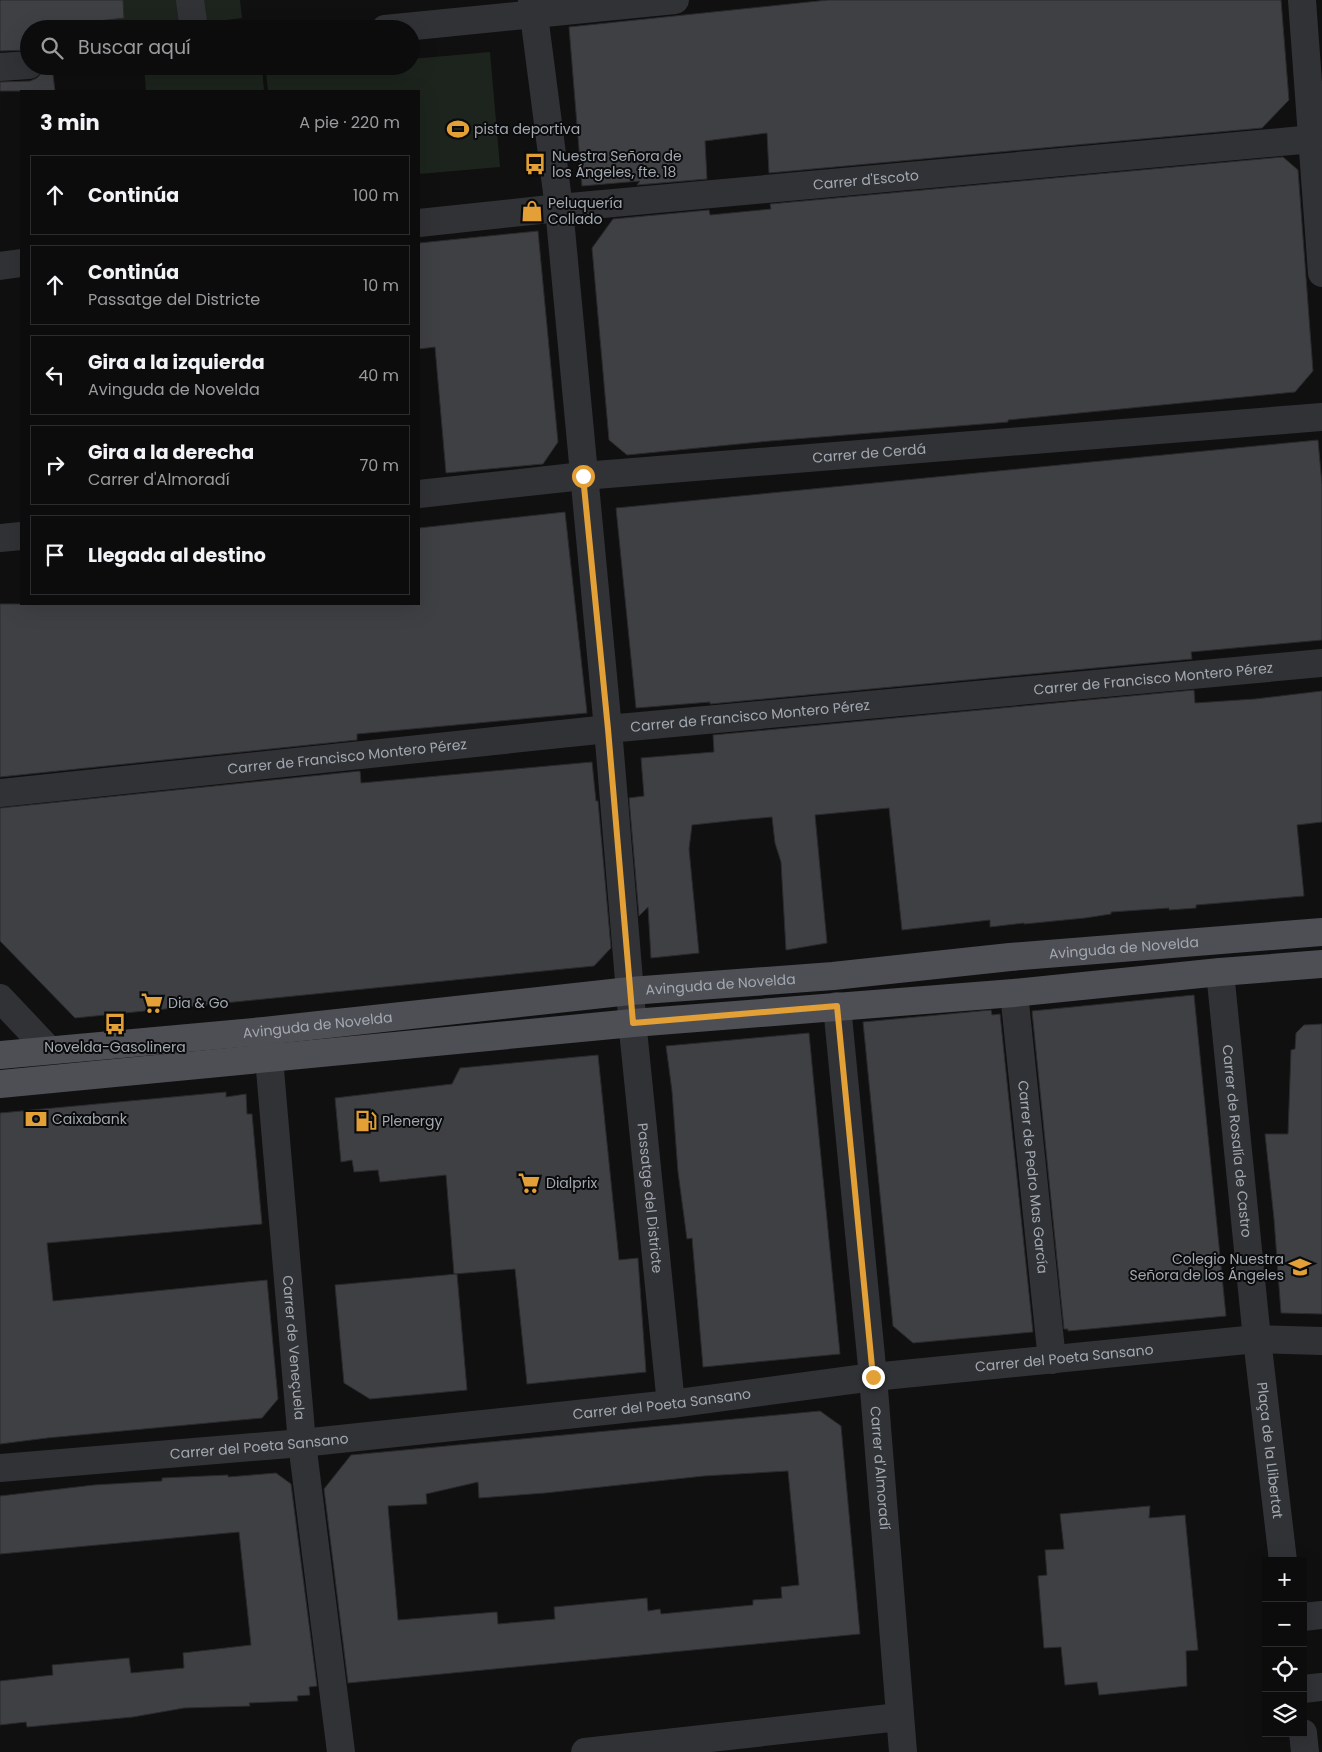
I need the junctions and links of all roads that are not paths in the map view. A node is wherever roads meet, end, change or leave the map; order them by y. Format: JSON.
{"nodes":[{"id":1,"x":190,"y":0,"type":"edge"},
{"id":2,"x":675,"y":0,"type":"edge"},
{"id":3,"x":1302,"y":0,"type":"edge"},
{"id":4,"x":532,"y":7,"type":"edge"},
{"id":5,"x":193,"y":20,"type":"edge"},
{"id":6,"x":420,"y":24,"type":"edge"},
{"id":7,"x":20,"y":66,"type":"edge"},
{"id":8,"x":0,"y":67,"type":"edge"},
{"id":9,"x":1313,"y":139,"type":"junction"},
{"id":10,"x":559,"y":208,"type":"junction"},
{"id":11,"x":420,"y":222,"type":"edge"},
{"id":12,"x":20,"y":263,"type":"edge"},
{"id":13,"x":0,"y":266,"type":"edge"},
{"id":14,"x":1322,"y":273,"type":"edge"},
{"id":15,"x":1322,"y":417,"type":"edge"},
{"id":16,"x":583,"y":476,"type":"junction"},
{"id":17,"x":420,"y":494,"type":"edge"},
{"id":18,"x":20,"y":536,"type":"edge"},
{"id":19,"x":0,"y":538,"type":"edge"},
{"id":20,"x":1322,"y":663,"type":"edge"},
{"id":21,"x":608,"y":729,"type":"junction"},
{"id":22,"x":0,"y":793,"type":"edge"},
{"id":23,"x":1322,"y":932,"type":"edge"},
{"id":24,"x":1322,"y":964,"type":"edge"},
{"id":25,"x":1220,"y":972,"type":"junction"},
{"id":26,"x":630,"y":991,"type":"junction"},
{"id":27,"x":1014,"y":993,"type":"junction"},
{"id":28,"x":0,"y":998,"type":"edge"},
{"id":29,"x":837,"y":1006,"type":"junction"},
{"id":30,"x":633,"y":1023,"type":"junction"},
{"id":31,"x":264,"y":1031,"type":"junction"},
{"id":32,"x":50,"y":1050,"type":"junction"},
{"id":33,"x":0,"y":1055,"type":"edge"},
{"id":34,"x":269,"y":1058,"type":"junction"},
{"id":35,"x":0,"y":1084,"type":"edge"},
{"id":36,"x":1257,"y":1339,"type":"junction"},
{"id":37,"x":1322,"y":1341,"type":"edge"},
{"id":38,"x":1052,"y":1360,"type":"junction"},
{"id":39,"x":873,"y":1377,"type":"junction"},
{"id":40,"x":671,"y":1404,"type":"junction"},
{"id":41,"x":302,"y":1443,"type":"junction"},
{"id":42,"x":0,"y":1468,"type":"edge"},
{"id":43,"x":1283,"y":1557,"type":"edge"},
{"id":44,"x":1322,"y":1615,"type":"edge"},
{"id":45,"x":1307,"y":1617,"type":"edge"},
{"id":46,"x":1322,"y":1687,"type":"edge"},
{"id":47,"x":1307,"y":1689,"type":"edge"},
{"id":48,"x":899,"y":1718,"type":"junction"},
{"id":49,"x":1304,"y":1737,"type":"edge"},
{"id":50,"x":341,"y":1752,"type":"edge"},
{"id":51,"x":585,"y":1752,"type":"edge"},
{"id":52,"x":902,"y":1752,"type":"edge"},
{"id":53,"x":1305,"y":1752,"type":"edge"}],
"edges":[{"from":1,"to":5,"type":"street"},
{"from":2,"to":4,"type":"street"},
{"from":3,"to":9,"type":"street"},
{"from":4,"to":6,"type":"street"},
{"from":4,"to":10,"type":"street","name":"Passatge del Districte"},
{"from":7,"to":8,"type":"street"},
{"from":9,"to":10,"type":"street","name":"Carrer d'Escoto"},
{"from":9,"to":14,"type":"street"},
{"from":10,"to":11,"type":"street","name":"Carrer d'Escoto"},
{"from":10,"to":16,"type":"street","name":"Passatge del Districte"},
{"from":12,"to":13,"type":"street"},
{"from":15,"to":16,"type":"street","name":"Carrer de Cerdá"},
{"from":16,"to":17,"type":"street","name":"Carrer de Cerdá"},
{"from":16,"to":21,"type":"street","name":"Passatge del Districte"},
{"from":18,"to":19,"type":"street"},
{"from":20,"to":21,"type":"street","name":"Carrer de Francisco Montero Pérez"},
{"from":21,"to":22,"type":"street","name":"Carrer de Francisco Montero Pérez"},
{"from":21,"to":26,"type":"street","name":"Passatge del Districte"},
{"from":23,"to":26,"type":"main road","name":"Avinguda de Novelda"},
{"from":24,"to":25,"type":"main road","name":"Avinguda de Novelda"},
{"from":25,"to":27,"type":"main road","name":"Avinguda de Novelda"},
{"from":25,"to":36,"type":"street","name":"Carrer de Rosalía de Castro"},
{"from":26,"to":30,"type":"street","name":"Passatge del Districte"},
{"from":26,"to":31,"type":"main road","name":"Avinguda de Novelda"},
{"from":27,"to":29,"type":"main road","name":"Avinguda de Novelda"},
{"from":27,"to":38,"type":"street","name":"Carrer de Pedro Mas García"},
{"from":28,"to":32,"type":"street"},
{"from":29,"to":30,"type":"main road","name":"Avinguda de Novelda"},
{"from":29,"to":39,"type":"street","name":"Carrer d'Almoradí"},
{"from":30,"to":34,"type":"main road","name":"Avinguda de Novelda"},
{"from":30,"to":40,"type":"street","name":"Passatge del Districte"},
{"from":31,"to":32,"type":"main road","name":"Avinguda de Novelda"},
{"from":31,"to":34,"type":"street","name":"Carrer de Veneçuela"},
{"from":32,"to":33,"type":"main road","name":"Avinguda de Novelda"},
{"from":34,"to":35,"type":"main road","name":"Avinguda de Novelda"},
{"from":34,"to":41,"type":"street","name":"Carrer de Veneçuela"},
{"from":36,"to":37,"type":"street","name":"Carrer del Poeta Sansano"},
{"from":36,"to":38,"type":"street","name":"Carrer del Poeta Sansano"},
{"from":36,"to":43,"type":"street","name":"Plaça de la Llibertat"},
{"from":38,"to":39,"type":"street","name":"Carrer del Poeta Sansano"},
{"from":39,"to":40,"type":"street","name":"Carrer del Poeta Sansano"},
{"from":39,"to":48,"type":"street","name":"Carrer d'Almoradí"},
{"from":40,"to":41,"type":"street","name":"Carrer del Poeta Sansano"},
{"from":41,"to":42,"type":"street","name":"Carrer del Poeta Sansano"},
{"from":41,"to":50,"type":"street","name":"Carrer de Veneçuela"},
{"from":44,"to":45,"type":"street"},
{"from":46,"to":47,"type":"street"},
{"from":48,"to":51,"type":"street"},
{"from":48,"to":52,"type":"street","name":"Carrer d'Almoradí"},
{"from":49,"to":53,"type":"street"}]}
